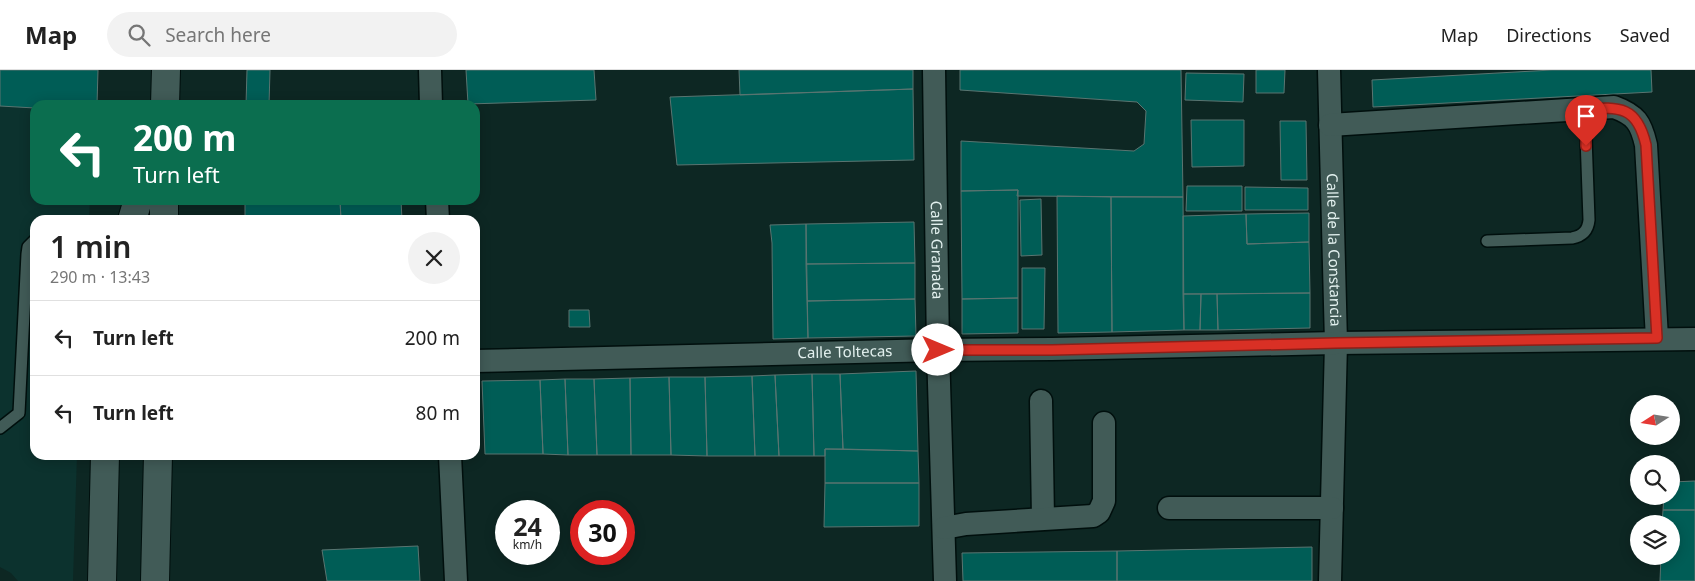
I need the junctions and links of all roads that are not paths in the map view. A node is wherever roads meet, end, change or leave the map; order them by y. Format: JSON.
{"nodes":[{"id":1,"x":166,"y":70,"type":"edge"},
{"id":2,"x":430,"y":70,"type":"edge"},
{"id":3,"x":934,"y":70,"type":"edge"},
{"id":4,"x":1329,"y":70,"type":"edge"},
{"id":5,"x":165,"y":100,"type":"edge"},
{"id":6,"x":432,"y":100,"type":"edge"},
{"id":7,"x":1585,"y":109,"type":"junction"},
{"id":8,"x":1330,"y":125,"type":"junction"},
{"id":9,"x":1486,"y":241,"type":"dead end"},
{"id":10,"x":30,"y":245,"type":"edge"},
{"id":11,"x":1657,"y":338,"type":"junction"},
{"id":12,"x":1695,"y":339,"type":"edge"},
{"id":13,"x":1336,"y":343,"type":"junction"},
{"id":14,"x":938,"y":350,"type":"junction"},
{"id":15,"x":480,"y":361,"type":"edge"},
{"id":16,"x":1041,"y":401,"type":"dead end"},
{"id":17,"x":1104,"y":422,"type":"dead end"},
{"id":18,"x":0,"y":428,"type":"edge"},
{"id":19,"x":105,"y":460,"type":"edge"},
{"id":20,"x":158,"y":460,"type":"edge"},
{"id":21,"x":450,"y":460,"type":"edge"},
{"id":22,"x":1169,"y":508,"type":"dead end"},
{"id":23,"x":1332,"y":508,"type":"junction"},
{"id":24,"x":1043,"y":518,"type":"junction"},
{"id":25,"x":944,"y":528,"type":"junction"},
{"id":26,"x":102,"y":581,"type":"edge"},
{"id":27,"x":155,"y":581,"type":"edge"},
{"id":28,"x":456,"y":581,"type":"edge"},
{"id":29,"x":945,"y":581,"type":"edge"},
{"id":30,"x":1330,"y":581,"type":"edge"}],
"edges":[{"from":1,"to":5,"type":"main road"},
{"from":2,"to":6,"type":"street"},
{"from":3,"to":14,"type":"street","name":"Calle Granada"},
{"from":4,"to":8,"type":"street","name":"Calle de la Constancia"},
{"from":7,"to":8,"type":"street"},
{"from":7,"to":9,"type":"lane"},
{"from":7,"to":11,"type":"street"},
{"from":8,"to":13,"type":"street","name":"Calle de la Constancia"},
{"from":10,"to":18,"type":"lane"},
{"from":11,"to":12,"type":"street","name":"Calle Toltecas"},
{"from":11,"to":13,"type":"street","name":"Calle Toltecas"},
{"from":13,"to":14,"type":"street","name":"Calle Toltecas"},
{"from":13,"to":23,"type":"street","name":"Calle de la Constancia"},
{"from":14,"to":15,"type":"street","name":"Calle Toltecas"},
{"from":14,"to":25,"type":"street","name":"Calle Granada"},
{"from":16,"to":24,"type":"street"},
{"from":17,"to":24,"type":"street"},
{"from":19,"to":26,"type":"main road"},
{"from":20,"to":27,"type":"main road"},
{"from":21,"to":28,"type":"street"},
{"from":22,"to":23,"type":"street"},
{"from":23,"to":30,"type":"street","name":"Calle de la Constancia"},
{"from":24,"to":25,"type":"street"},
{"from":25,"to":29,"type":"street","name":"Calle Granada"}]}
